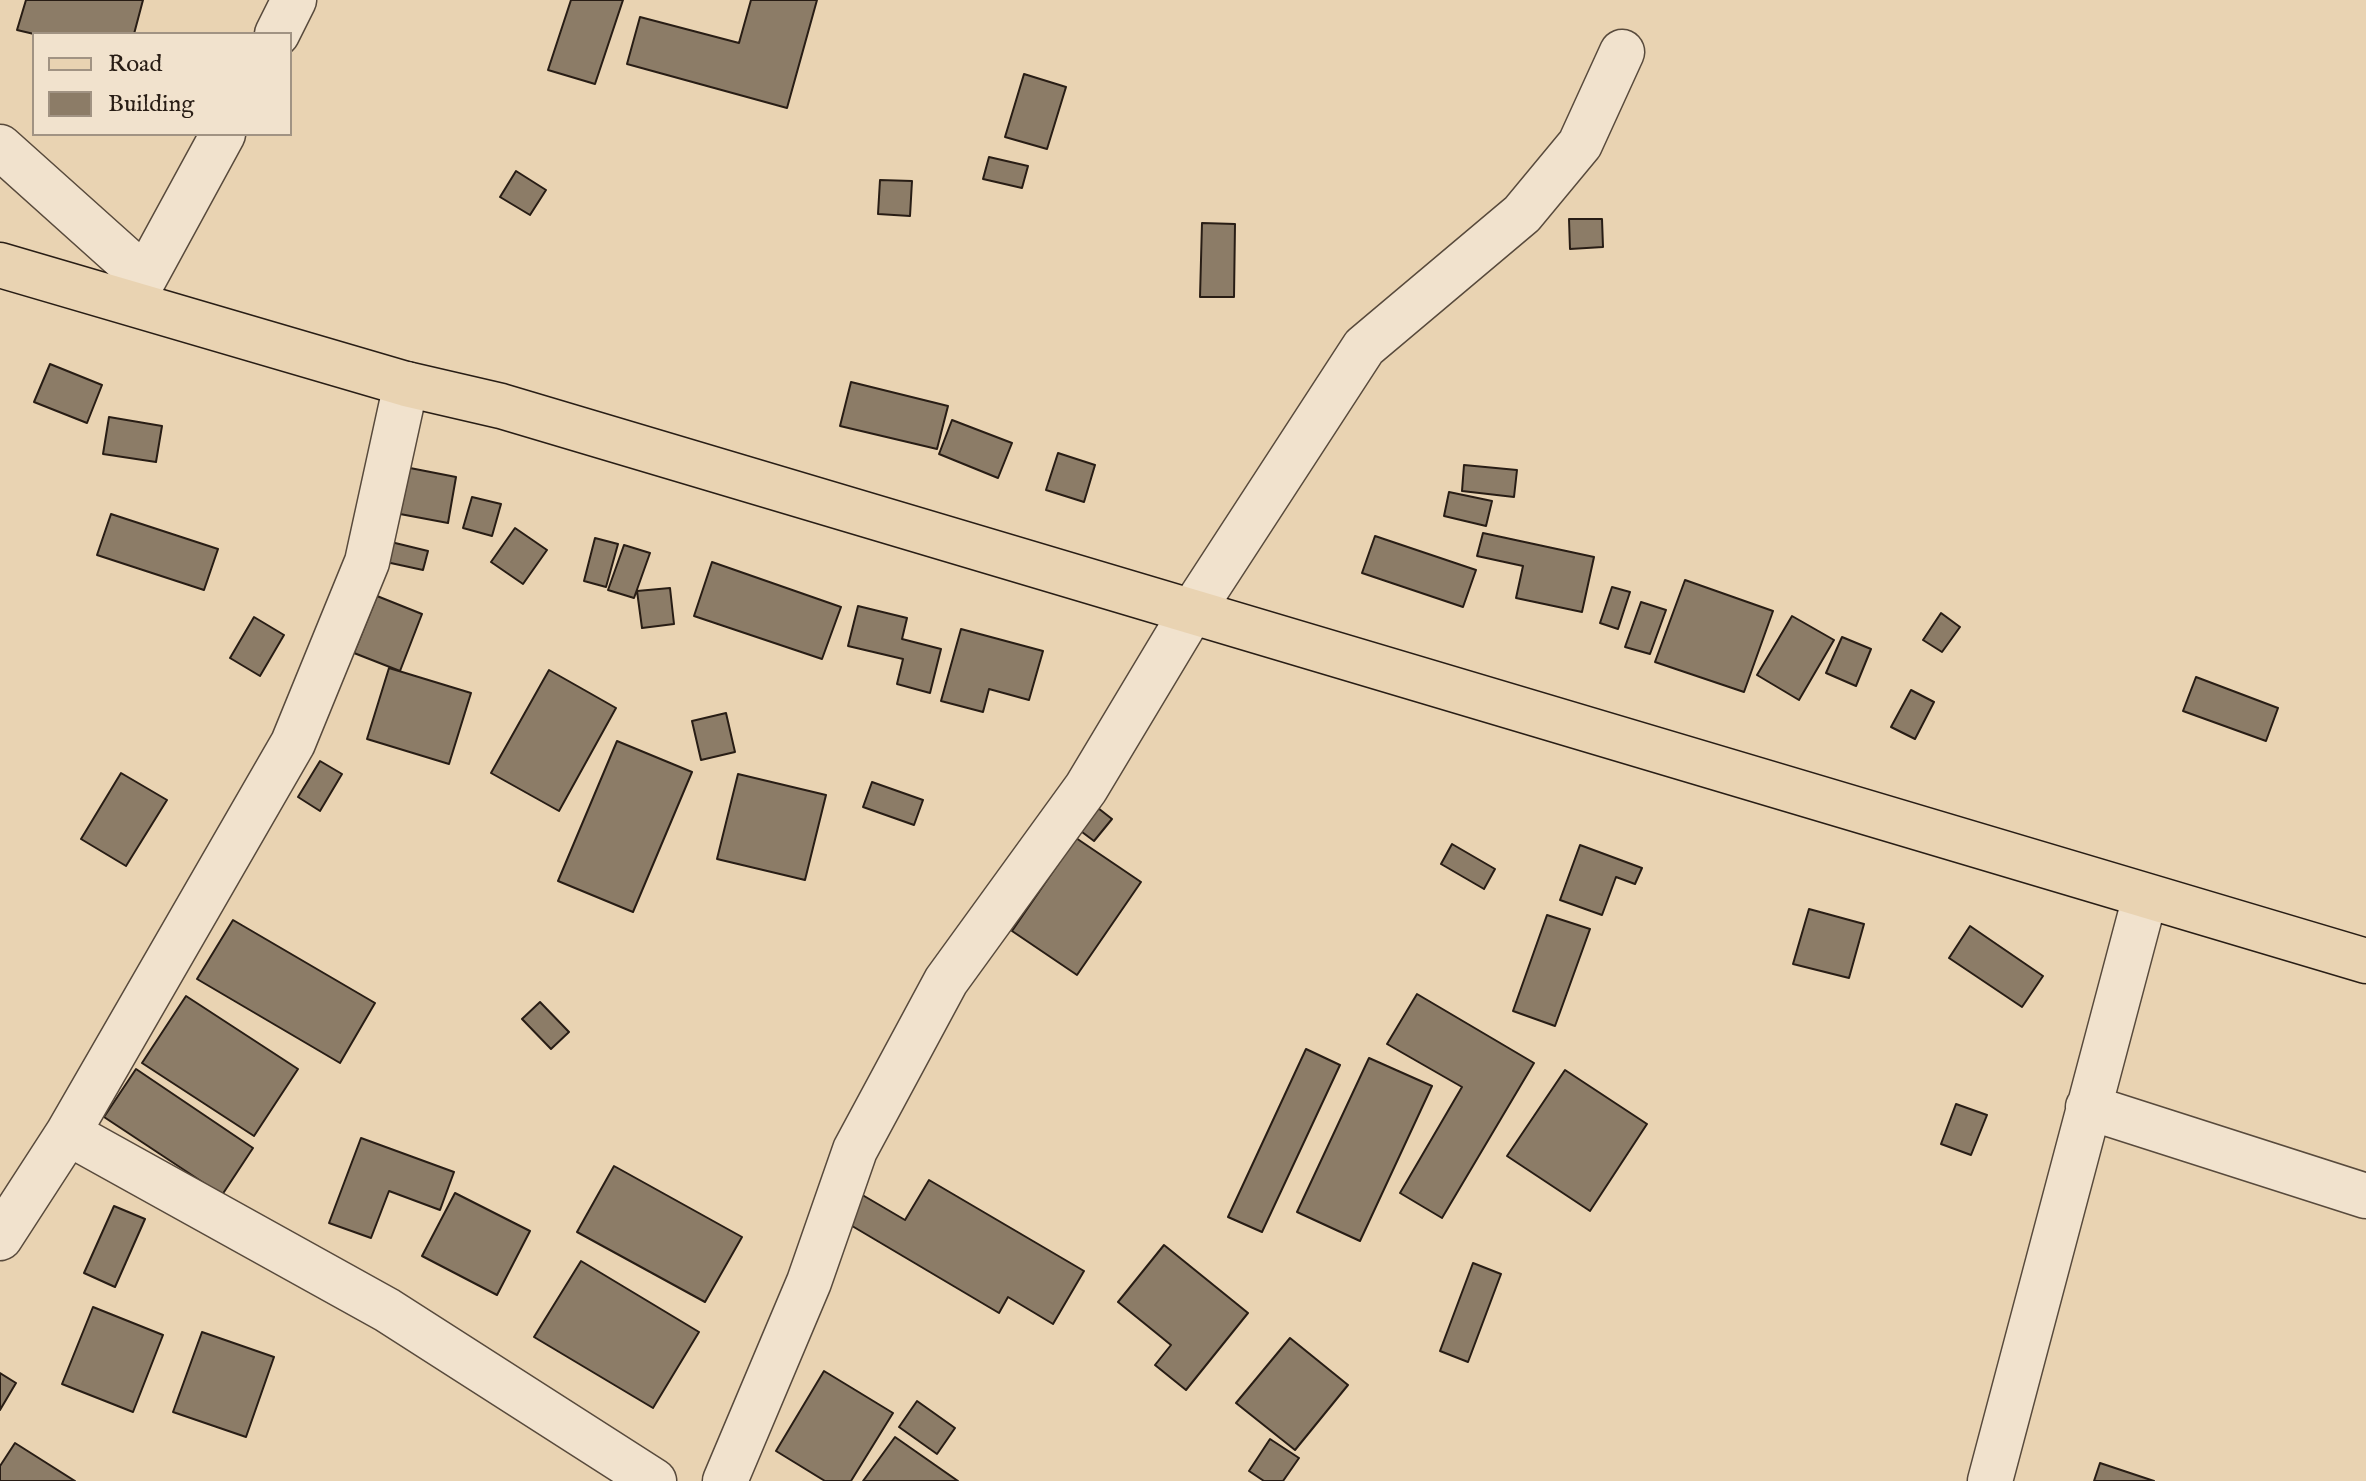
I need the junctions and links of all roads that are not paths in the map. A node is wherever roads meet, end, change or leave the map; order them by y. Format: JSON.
{"nodes":[{"id":1,"x":294,"y":0,"type":"edge"},
{"id":2,"x":278,"y":32,"type":"edge"},
{"id":3,"x":1622,"y":52,"type":"dead end"},
{"id":4,"x":222,"y":136,"type":"edge"},
{"id":5,"x":0,"y":147,"type":"edge"},
{"id":6,"x":0,"y":265,"type":"edge"},
{"id":7,"x":138,"y":290,"type":"junction"},
{"id":8,"x":406,"y":384,"type":"junction"},
{"id":9,"x":1191,"y":613,"type":"junction"},
{"id":10,"x":2145,"y":897,"type":"junction"},
{"id":11,"x":2366,"y":961,"type":"edge"},
{"id":12,"x":2088,"y":1107,"type":"junction"},
{"id":13,"x":68,"y":1133,"type":"junction"},
{"id":14,"x":2366,"y":1196,"type":"edge"},
{"id":15,"x":0,"y":1238,"type":"edge"},
{"id":16,"x":654,"y":1481,"type":"edge"},
{"id":17,"x":725,"y":1481,"type":"edge"},
{"id":18,"x":1990,"y":1481,"type":"edge"}],
"edges":[{"from":1,"to":2,"type":"street"},
{"from":3,"to":9,"type":"street"},
{"from":4,"to":7,"type":"street"},
{"from":5,"to":7,"type":"street"},
{"from":6,"to":7,"type":"main road"},
{"from":7,"to":8,"type":"main road"},
{"from":8,"to":9,"type":"main road"},
{"from":8,"to":13,"type":"street"},
{"from":9,"to":10,"type":"main road"},
{"from":9,"to":17,"type":"street"},
{"from":10,"to":11,"type":"main road"},
{"from":10,"to":12,"type":"street"},
{"from":12,"to":14,"type":"street"},
{"from":12,"to":18,"type":"street"},
{"from":13,"to":15,"type":"street"},
{"from":13,"to":16,"type":"street"}]}
